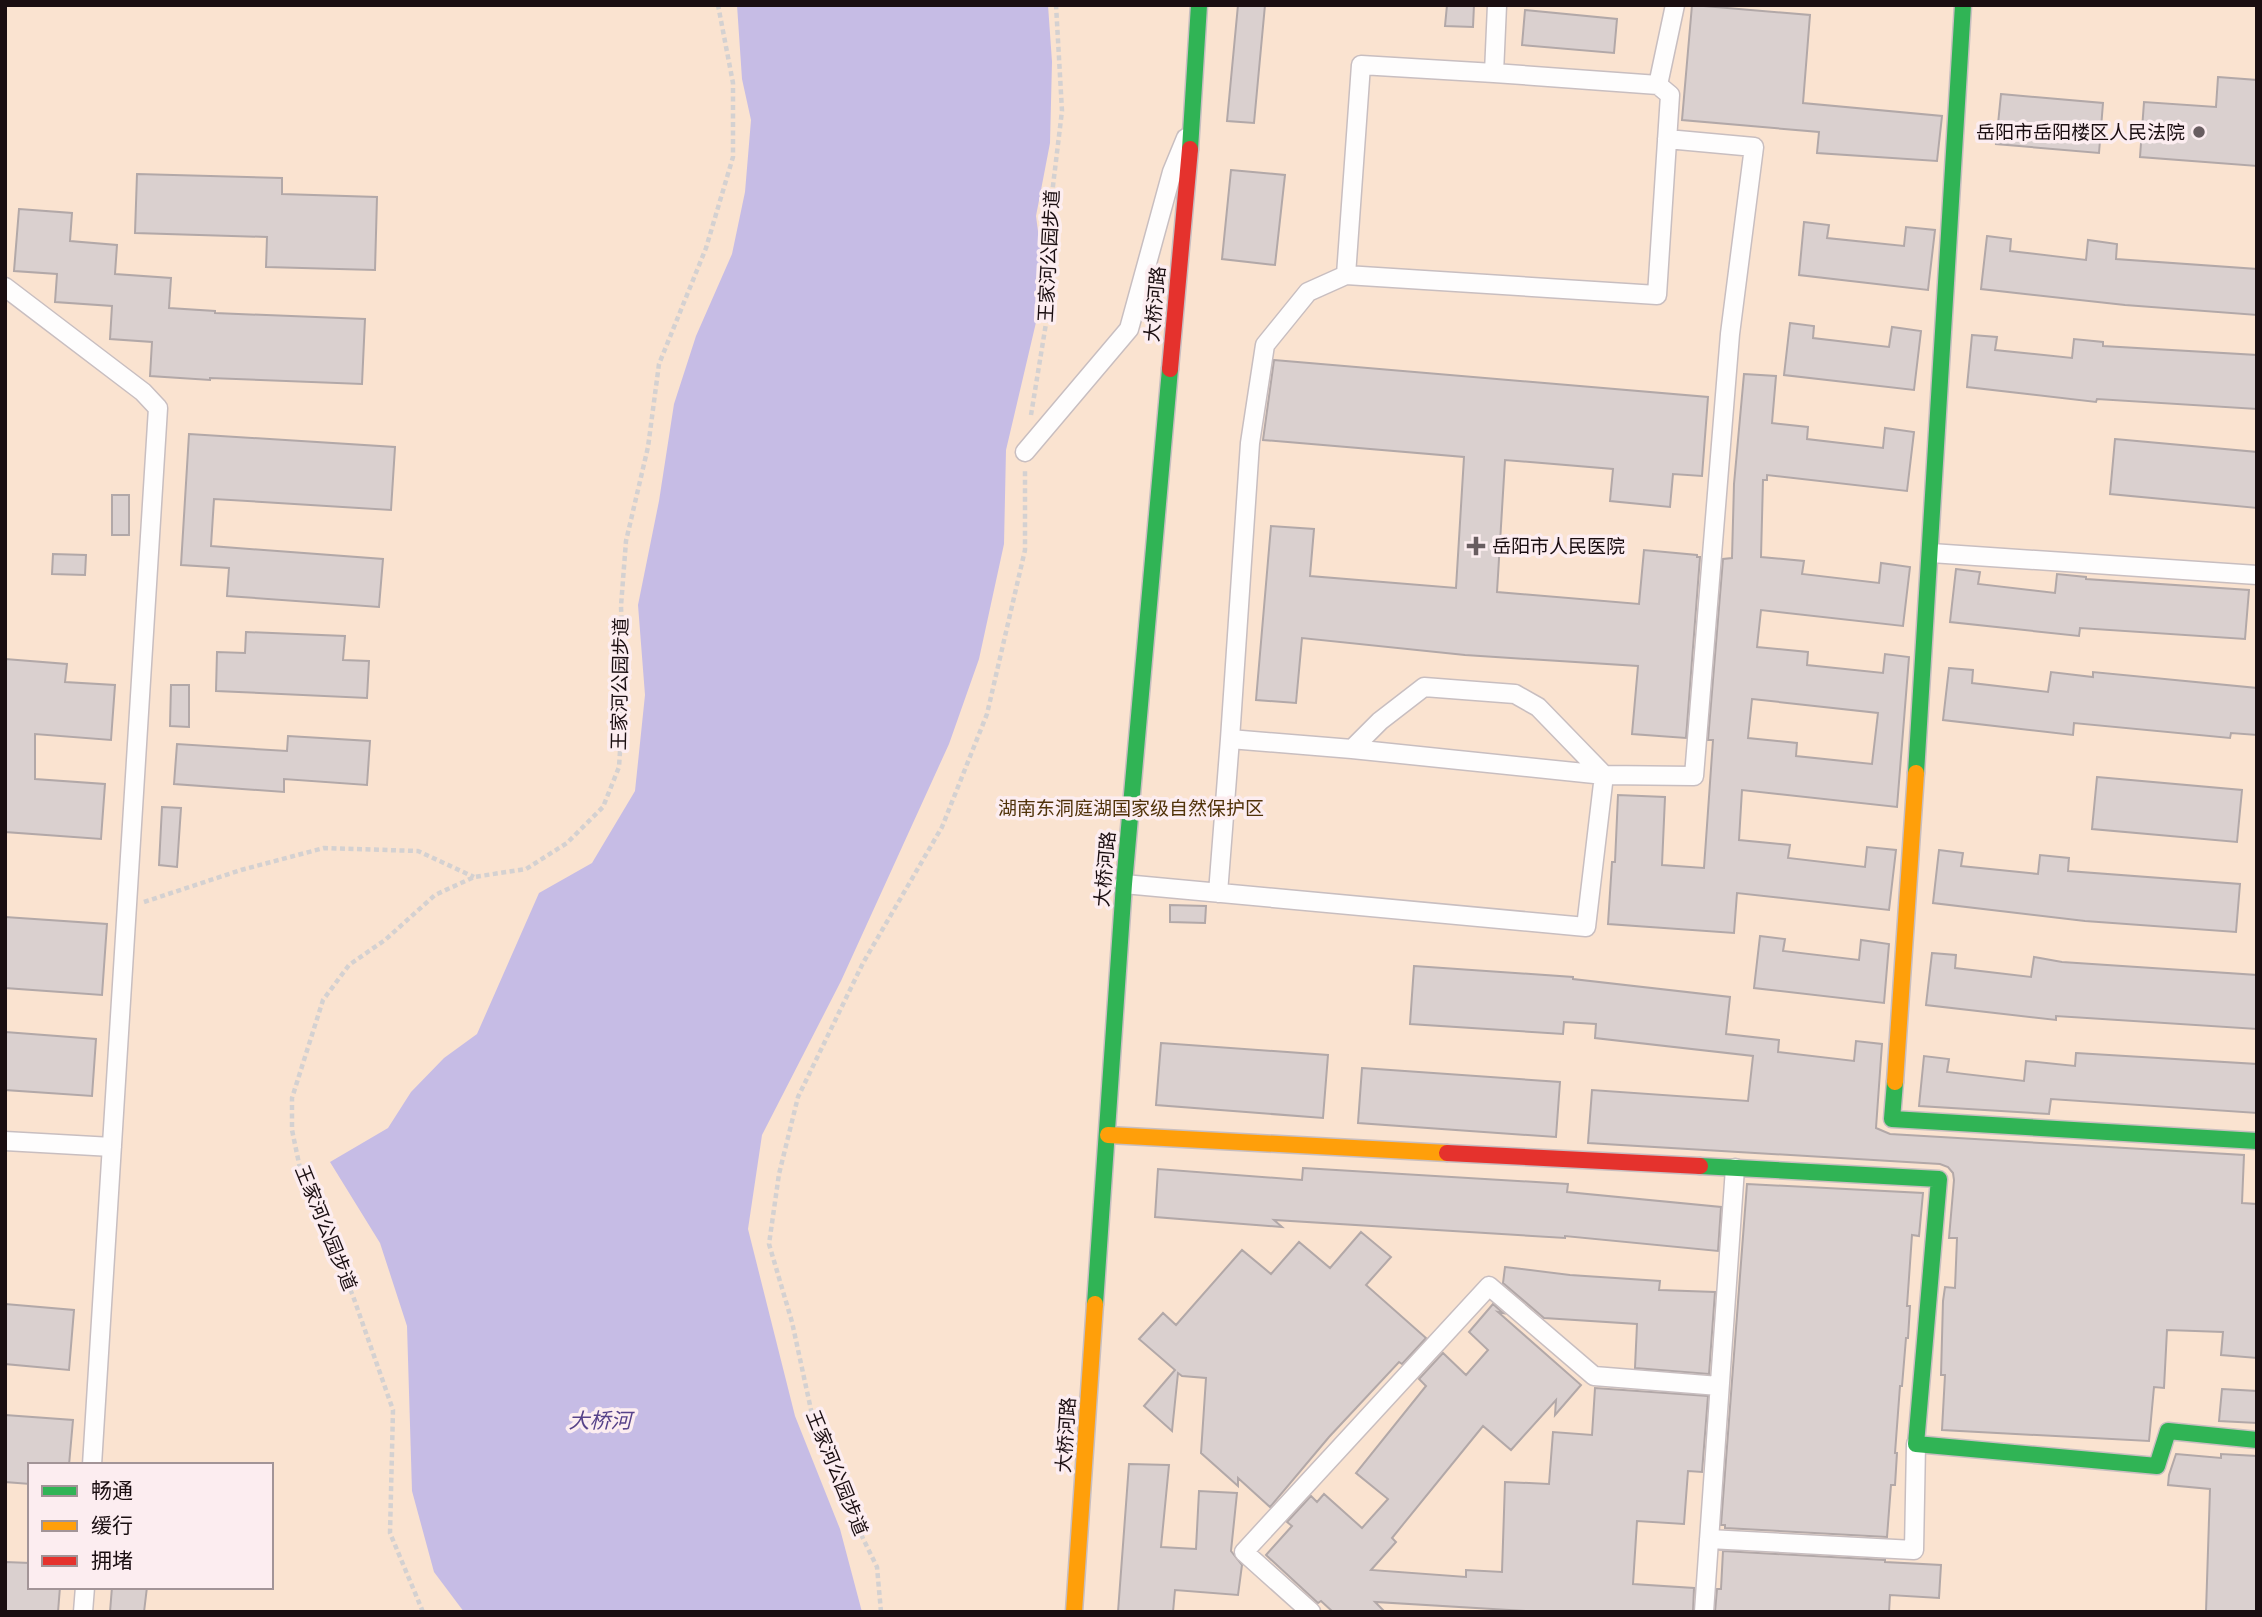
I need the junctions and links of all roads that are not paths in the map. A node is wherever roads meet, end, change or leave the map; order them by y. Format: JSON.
{"nodes":[{"id":1,"x":1199,"y":5,"type":"edge"},
{"id":2,"x":1497,"y":5,"type":"edge"},
{"id":3,"x":1675,"y":5,"type":"edge"},
{"id":4,"x":1963,"y":5,"type":"edge"},
{"id":5,"x":1494,"y":73,"type":"junction"},
{"id":6,"x":1658,"y":85,"type":"junction"},
{"id":7,"x":1192,"y":124,"type":"junction"},
{"id":8,"x":1667,"y":139,"type":"junction"},
{"id":9,"x":1346,"y":275,"type":"junction"},
{"id":10,"x":5,"y":287,"type":"edge"},
{"id":11,"x":1025,"y":452,"type":"road end"},
{"id":12,"x":1931,"y":553,"type":"junction"},
{"id":13,"x":2257,"y":575,"type":"edge"},
{"id":14,"x":1230,"y":738,"type":"junction"},
{"id":15,"x":1352,"y":750,"type":"junction"},
{"id":16,"x":1604,"y":775,"type":"junction"},
{"id":17,"x":1124,"y":884,"type":"junction"},
{"id":18,"x":1218,"y":893,"type":"junction"},
{"id":19,"x":1108,"y":1135,"type":"junction"},
{"id":20,"x":5,"y":1141,"type":"edge"},
{"id":21,"x":2257,"y":1141,"type":"edge"},
{"id":22,"x":112,"y":1147,"type":"junction"},
{"id":23,"x":1735,"y":1168,"type":"junction"},
{"id":24,"x":1719,"y":1386,"type":"junction"},
{"id":25,"x":2257,"y":1440,"type":"edge"},
{"id":26,"x":1916,"y":1444,"type":"junction"},
{"id":27,"x":92,"y":1463,"type":"edge"},
{"id":28,"x":1709,"y":1539,"type":"junction"},
{"id":29,"x":85,"y":1589,"type":"edge"},
{"id":30,"x":83,"y":1612,"type":"edge"},
{"id":31,"x":1074,"y":1612,"type":"edge"},
{"id":32,"x":1311,"y":1612,"type":"edge"},
{"id":33,"x":1704,"y":1612,"type":"edge"}],
"edges":[{"from":1,"to":7,"type":"street","name":"大桥河路"},
{"from":2,"to":5,"type":"street"},
{"from":3,"to":6,"type":"street"},
{"from":4,"to":12,"type":"street"},
{"from":5,"to":6,"type":"street"},
{"from":5,"to":9,"type":"street"},
{"from":6,"to":8,"type":"street"},
{"from":7,"to":11,"type":"street"},
{"from":7,"to":17,"type":"street","name":"大桥河路"},
{"from":8,"to":9,"type":"street"},
{"from":8,"to":16,"type":"street"},
{"from":9,"to":14,"type":"street"},
{"from":10,"to":22,"type":"street"},
{"from":12,"to":13,"type":"street"},
{"from":12,"to":21,"type":"street"},
{"from":14,"to":15,"type":"street"},
{"from":14,"to":18,"type":"street"},
{"from":15,"to":16,"type":"street"},
{"from":15,"to":16,"type":"street"},
{"from":16,"to":18,"type":"street"},
{"from":17,"to":18,"type":"street"},
{"from":17,"to":19,"type":"street","name":"大桥河路"},
{"from":19,"to":23,"type":"street"},
{"from":19,"to":31,"type":"street","name":"大桥河路"},
{"from":20,"to":22,"type":"street"},
{"from":22,"to":27,"type":"street"},
{"from":23,"to":24,"type":"street"},
{"from":23,"to":26,"type":"street"},
{"from":24,"to":28,"type":"street"},
{"from":24,"to":32,"type":"street"},
{"from":25,"to":26,"type":"street"},
{"from":26,"to":28,"type":"street"},
{"from":28,"to":33,"type":"street"},
{"from":29,"to":30,"type":"street"}]}
